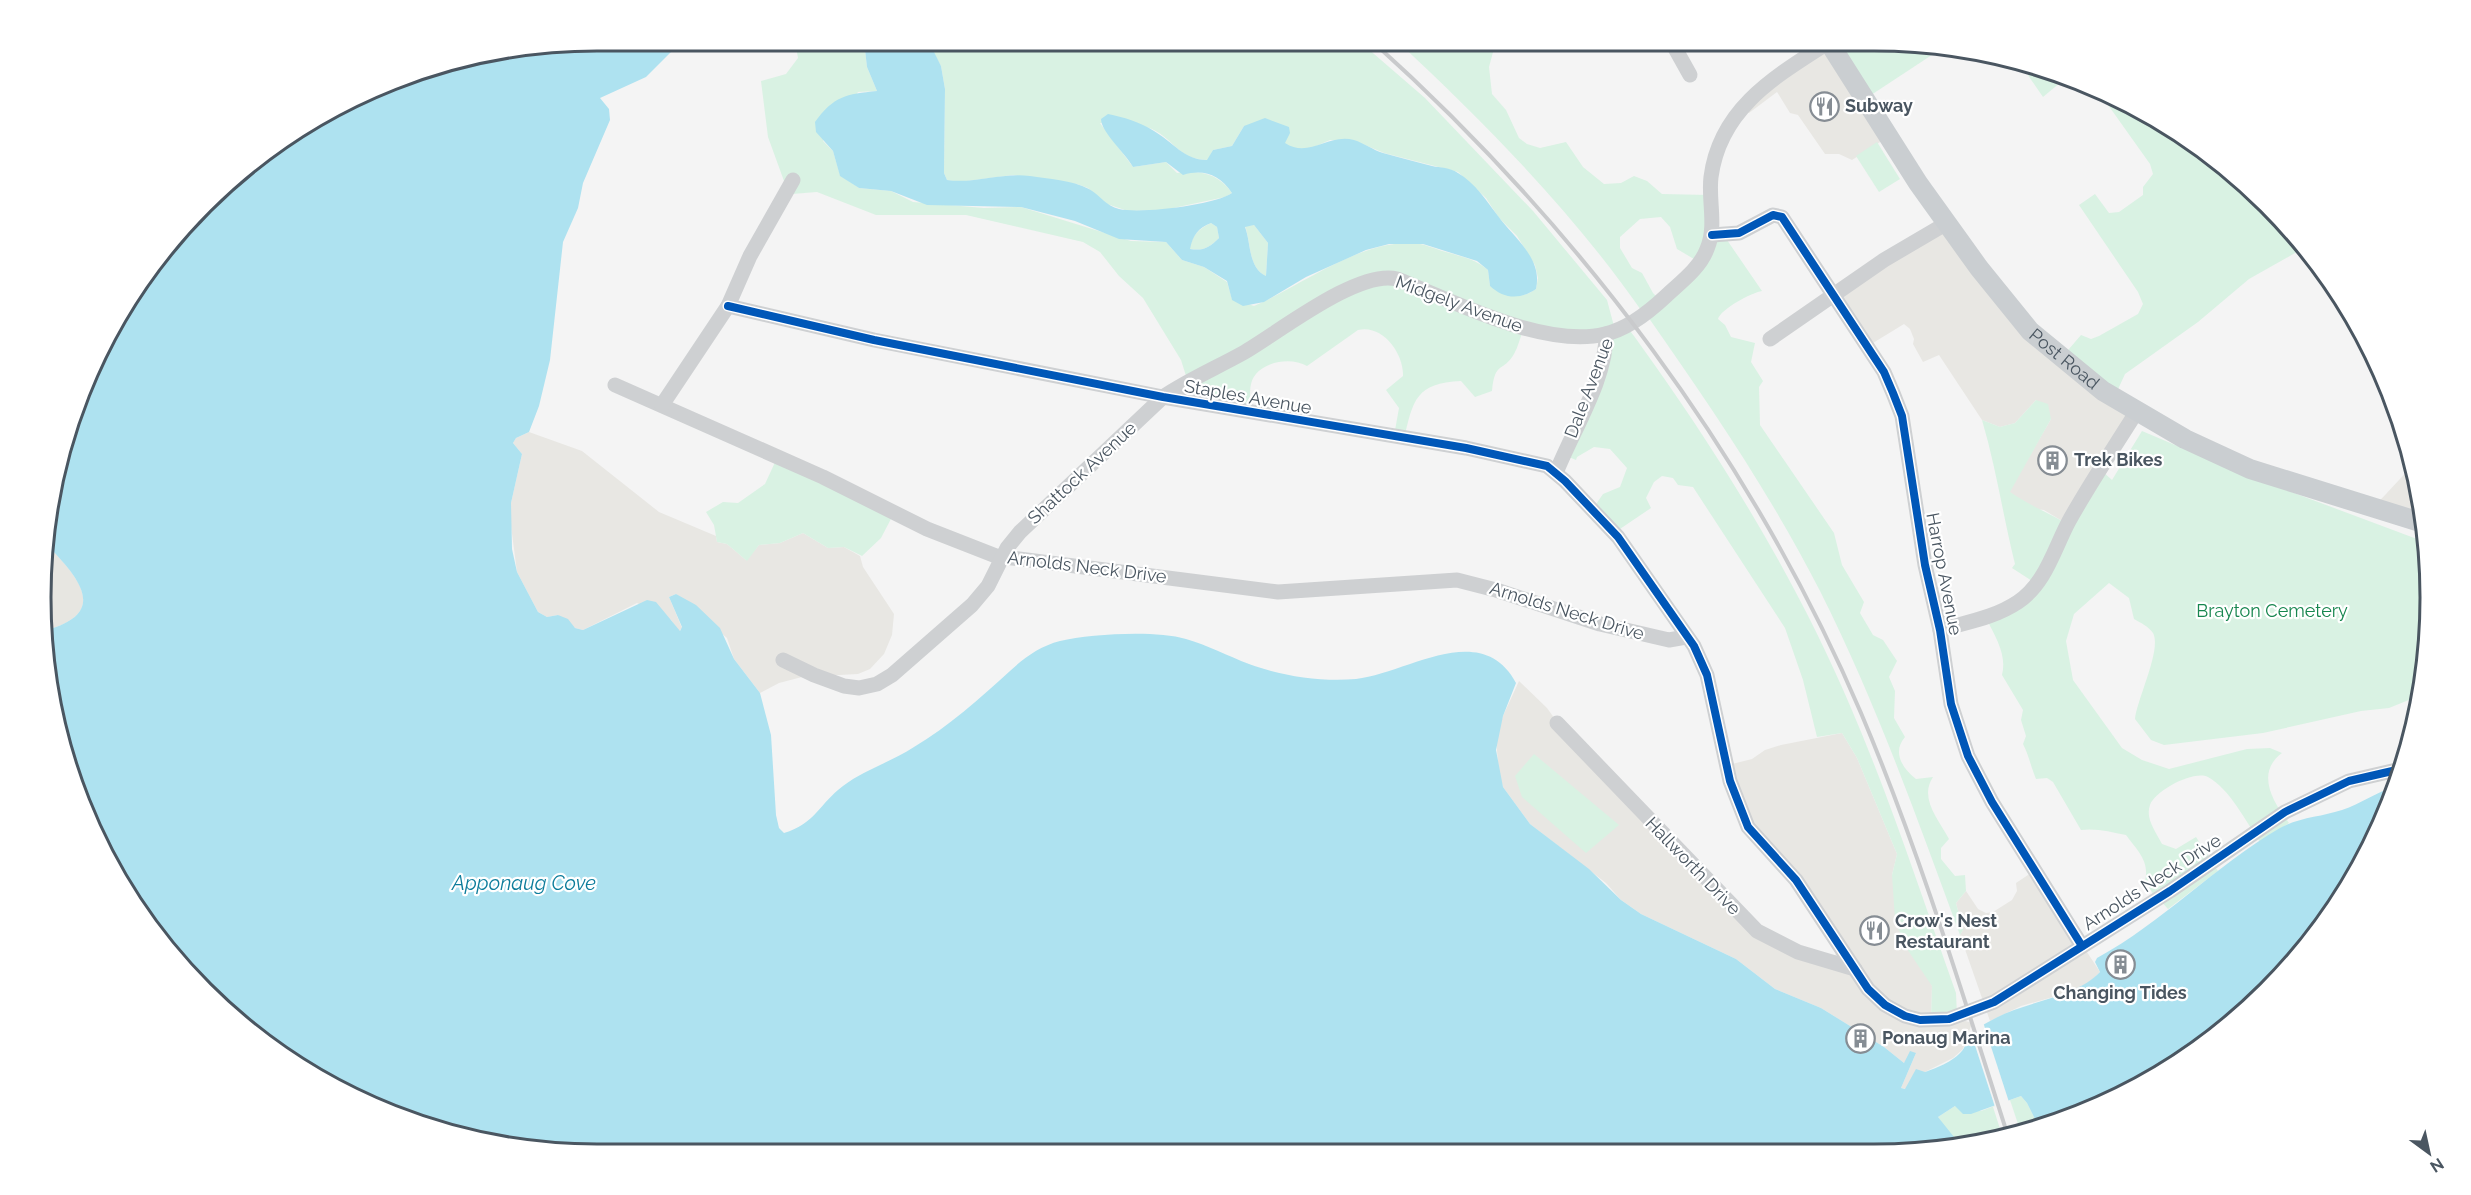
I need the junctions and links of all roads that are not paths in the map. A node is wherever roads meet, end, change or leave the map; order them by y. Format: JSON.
{"nodes":[{"id":1,"x":1677,"y":51,"type":"edge"},
{"id":2,"x":1815,"y":51,"type":"edge"},
{"id":3,"x":1835,"y":51,"type":"edge"},
{"id":4,"x":1690,"y":75,"type":"dead end"},
{"id":5,"x":793,"y":180,"type":"dead end"},
{"id":6,"x":1947,"y":223,"type":"junction"},
{"id":7,"x":1712,"y":235,"type":"junction"},
{"id":8,"x":1834,"y":294,"type":"junction"},
{"id":9,"x":728,"y":306,"type":"junction"},
{"id":10,"x":1606,"y":334,"type":"junction"},
{"id":11,"x":1770,"y":339,"type":"dead end"},
{"id":12,"x":615,"y":385,"type":"dead end"},
{"id":13,"x":1163,"y":397,"type":"junction"},
{"id":14,"x":662,"y":405,"type":"junction"},
{"id":15,"x":2137,"y":411,"type":"junction"},
{"id":16,"x":1556,"y":473,"type":"junction"},
{"id":17,"x":2414,"y":521,"type":"edge"},
{"id":18,"x":1003,"y":557,"type":"junction"},
{"id":19,"x":1940,"y":630,"type":"junction"},
{"id":20,"x":1686,"y":637,"type":"junction"},
{"id":21,"x":783,"y":660,"type":"dead end"},
{"id":22,"x":1557,"y":723,"type":"dead end"},
{"id":23,"x":2391,"y":772,"type":"edge"},
{"id":24,"x":2082,"y":946,"type":"junction"},
{"id":25,"x":1855,"y":969,"type":"junction"}],
"edges":[{"from":1,"to":4,"type":"street"},
{"from":2,"to":7,"type":"street"},
{"from":3,"to":6,"type":"main road","name":"Post Road"},
{"from":5,"to":9,"type":"street"},
{"from":6,"to":8,"type":"street"},
{"from":6,"to":15,"type":"main road","name":"Post Road"},
{"from":7,"to":8,"type":"street","name":"Harrop Avenue"},
{"from":7,"to":10,"type":"street","name":"Dale Avenue"},
{"from":8,"to":11,"type":"street"},
{"from":8,"to":19,"type":"street","name":"Harrop Avenue"},
{"from":9,"to":13,"type":"street","name":"Staples Avenue"},
{"from":9,"to":14,"type":"street"},
{"from":10,"to":13,"type":"street","name":"Midgely Avenue"},
{"from":10,"to":16,"type":"street","name":"Dale Avenue"},
{"from":12,"to":14,"type":"street","name":"Arnolds Neck Drive"},
{"from":13,"to":16,"type":"street","name":"Staples Avenue"},
{"from":13,"to":18,"type":"street","name":"Shattock Avenue"},
{"from":14,"to":18,"type":"street","name":"Arnolds Neck Drive"},
{"from":15,"to":17,"type":"main road","name":"Post Road"},
{"from":15,"to":19,"type":"street"},
{"from":16,"to":20,"type":"street","name":"Staples Avenue"},
{"from":18,"to":20,"type":"street","name":"Arnolds Neck Drive"},
{"from":18,"to":21,"type":"street","name":"Shattock Avenue"},
{"from":19,"to":24,"type":"street","name":"Harrop Avenue"},
{"from":20,"to":25,"type":"street","name":"Arnolds Neck Drive"},
{"from":22,"to":25,"type":"street","name":"Hallworth Drive"},
{"from":23,"to":24,"type":"street","name":"Arnolds Neck Drive"},
{"from":24,"to":25,"type":"street","name":"Arnolds Neck Drive"}]}
